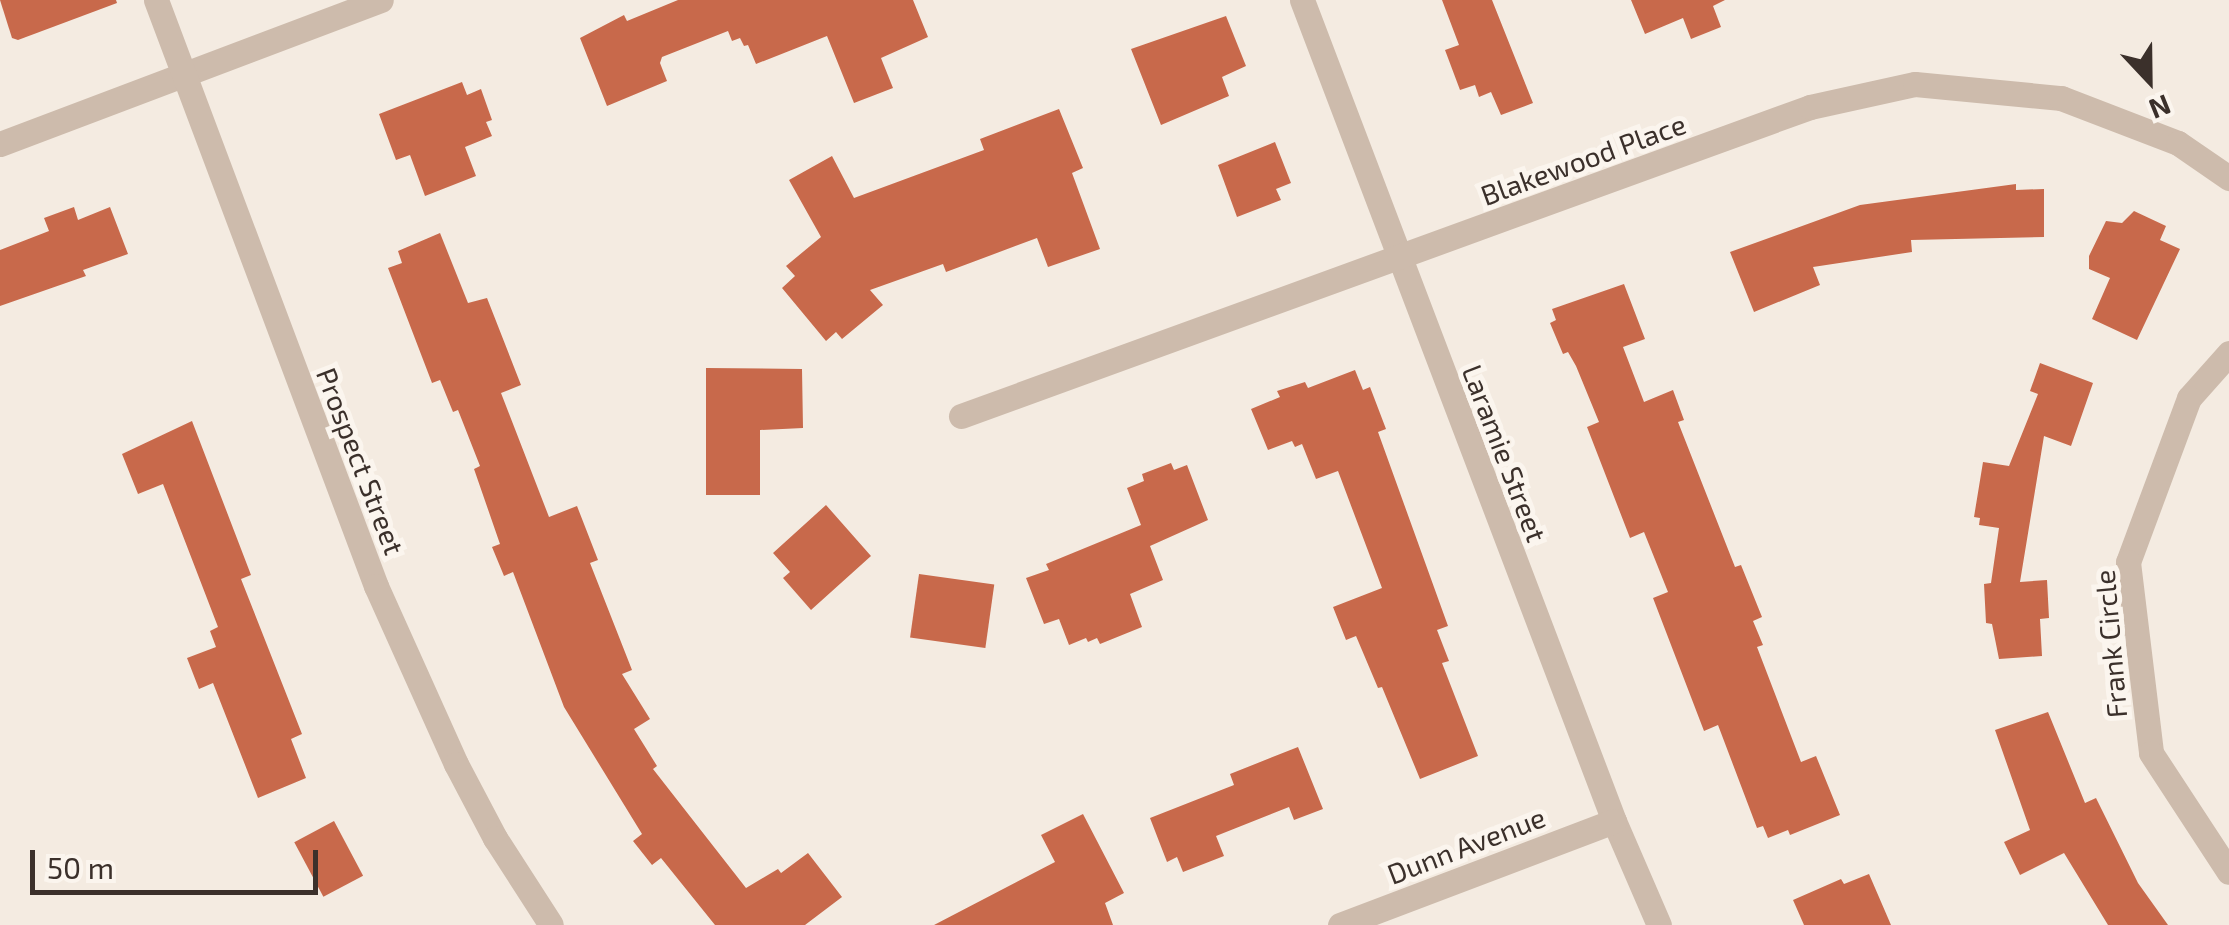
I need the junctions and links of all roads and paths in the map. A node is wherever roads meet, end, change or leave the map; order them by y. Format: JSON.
{"nodes":[{"id":1,"x":156,"y":0,"type":"edge"},
{"id":2,"x":381,"y":0,"type":"edge"},
{"id":3,"x":1302,"y":0,"type":"edge"},
{"id":4,"x":184,"y":75,"type":"junction"},
{"id":5,"x":0,"y":144,"type":"edge"},
{"id":6,"x":2229,"y":178,"type":"edge"},
{"id":7,"x":1398,"y":259,"type":"junction"},
{"id":8,"x":2229,"y":353,"type":"edge"},
{"id":9,"x":961,"y":416,"type":"dead end"},
{"id":10,"x":1614,"y":821,"type":"junction"},
{"id":11,"x":2229,"y":872,"type":"edge"},
{"id":12,"x":551,"y":925,"type":"edge"},
{"id":13,"x":1340,"y":925,"type":"edge"},
{"id":14,"x":1659,"y":925,"type":"edge"}],
"edges":[{"from":1,"to":4,"type":"street","name":"Prospect Street"},
{"from":2,"to":4,"type":"street"},
{"from":3,"to":7,"type":"street","name":"Laramie Street"},
{"from":4,"to":5,"type":"street"},
{"from":4,"to":12,"type":"street","name":"Prospect Street"},
{"from":6,"to":7,"type":"street","name":"Blakewood Place"},
{"from":7,"to":9,"type":"street","name":"Blakewood Place"},
{"from":7,"to":10,"type":"street","name":"Laramie Street"},
{"from":8,"to":11,"type":"street","name":"Frank Circle"},
{"from":10,"to":13,"type":"street","name":"Dunn Avenue"},
{"from":10,"to":14,"type":"street","name":"Laramie Street"}]}
